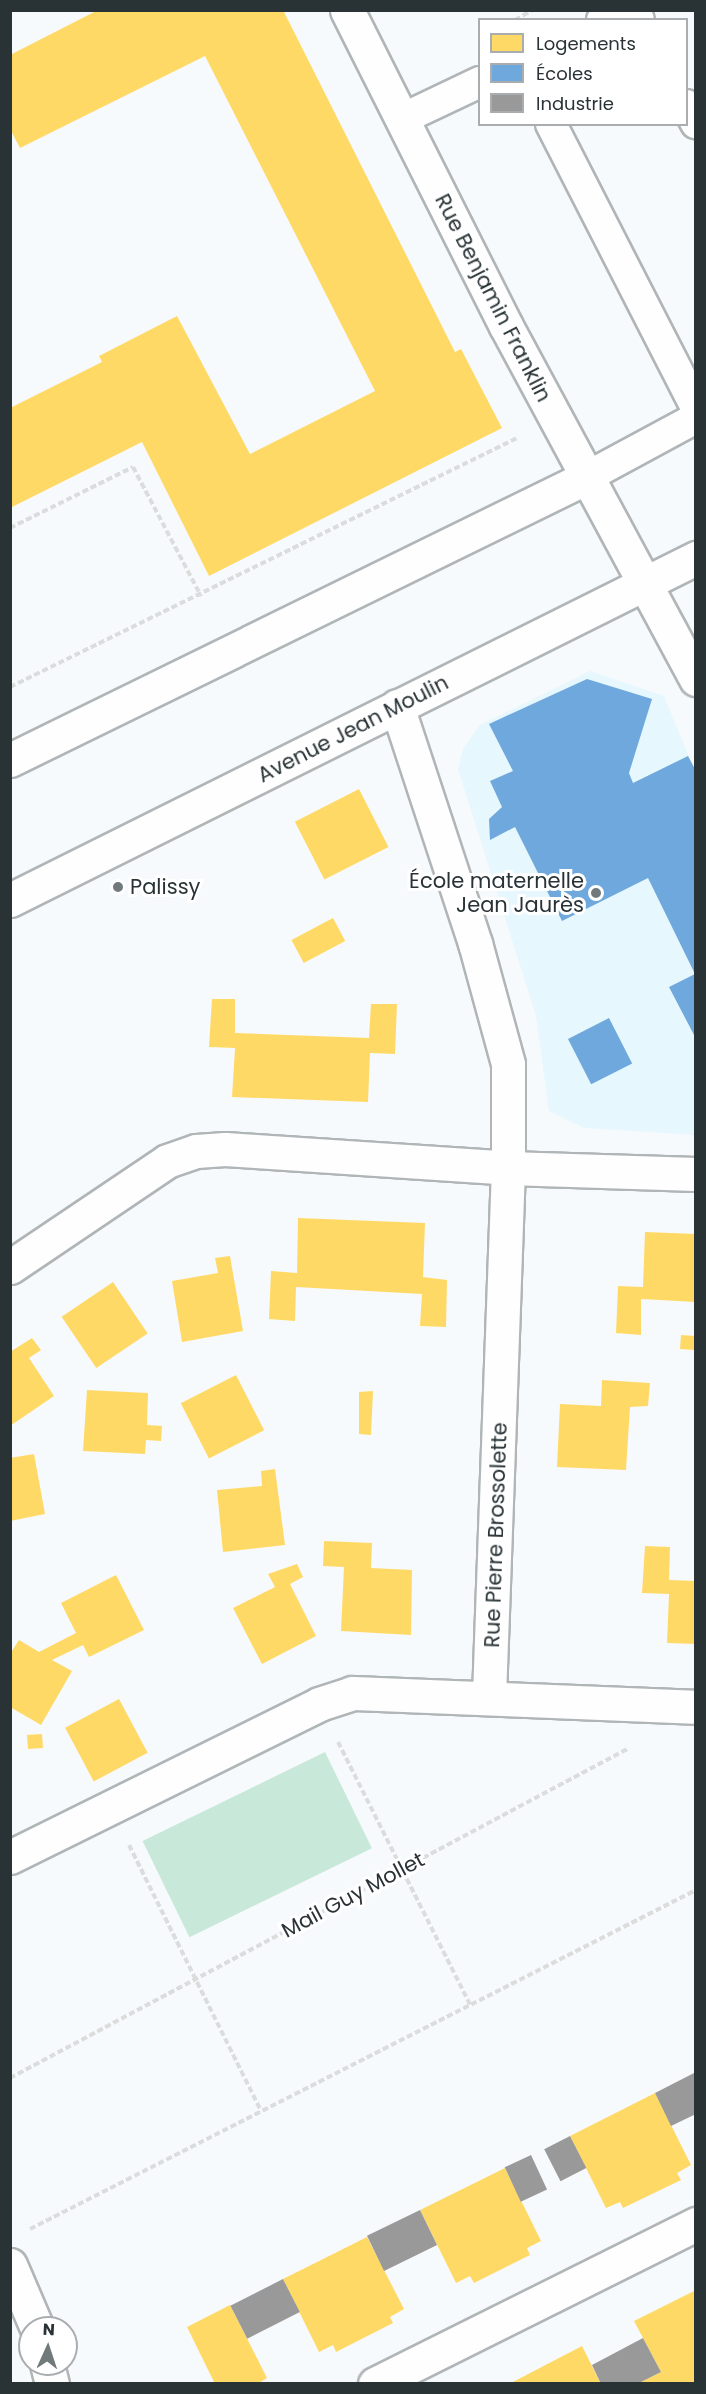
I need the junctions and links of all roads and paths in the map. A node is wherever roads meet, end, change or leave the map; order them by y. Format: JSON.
{"nodes":[{"id":1,"x":347,"y":10,"type":"edge"},
{"id":2,"x":532,"y":10,"type":"edge"},
{"id":3,"x":518,"y":18,"type":"edge"},
{"id":4,"x":605,"y":18,"type":"edge"},
{"id":5,"x":637,"y":18,"type":"edge"},
{"id":6,"x":478,"y":83,"type":"edge"},
{"id":7,"x":688,"y":107,"type":"edge"},
{"id":8,"x":402,"y":119,"type":"junction"},
{"id":9,"x":696,"y":123,"type":"edge"},
{"id":10,"x":552,"y":126,"type":"edge"},
{"id":11,"x":696,"y":407,"type":"edge"},
{"id":12,"x":696,"y":418,"type":"edge"},
{"id":13,"x":555,"y":419,"type":"junction"},
{"id":14,"x":585,"y":478,"type":"junction"},
{"id":15,"x":10,"y":528,"type":"edge"},
{"id":16,"x":696,"y":558,"type":"edge"},
{"id":17,"x":644,"y":583,"type":"junction"},
{"id":18,"x":201,"y":596,"type":"junction"},
{"id":19,"x":696,"y":679,"type":"edge"},
{"id":20,"x":10,"y":687,"type":"edge"},
{"id":21,"x":397,"y":706,"type":"junction"},
{"id":22,"x":10,"y":760,"type":"edge"},
{"id":23,"x":10,"y":900,"type":"edge"},
{"id":24,"x":508,"y":1168,"type":"junction"},
{"id":25,"x":696,"y":1174,"type":"edge"},
{"id":26,"x":10,"y":1267,"type":"edge"},
{"id":27,"x":489,"y":1696,"type":"junction"},
{"id":28,"x":319,"y":1704,"type":"junction"},
{"id":29,"x":696,"y":1707,"type":"edge"},
{"id":30,"x":633,"y":1746,"type":"dead end"},
{"id":31,"x":110,"y":1807,"type":"junction"},
{"id":32,"x":10,"y":1857,"type":"edge"},
{"id":33,"x":402,"y":1869,"type":"junction"},
{"id":34,"x":696,"y":1890,"type":"edge"},
{"id":35,"x":196,"y":1980,"type":"junction"},
{"id":36,"x":470,"y":2005,"type":"junction"},
{"id":37,"x":10,"y":2078,"type":"edge"},
{"id":38,"x":261,"y":2111,"type":"junction"},
{"id":39,"x":696,"y":2224,"type":"edge"},
{"id":40,"x":21,"y":2234,"type":"dead end"},
{"id":41,"x":10,"y":2265,"type":"edge"},
{"id":42,"x":33,"y":2316,"type":"edge"},
{"id":43,"x":375,"y":2384,"type":"edge"}],
"edges":[{"from":1,"to":8,"type":"street","name":"Rue Benjamin Franklin"},
{"from":2,"to":3,"type":"path"},
{"from":4,"to":5,"type":"lane"},
{"from":6,"to":8,"type":"lane"},
{"from":7,"to":9,"type":"lane"},
{"from":8,"to":13,"type":"street","name":"Rue Benjamin Franklin"},
{"from":10,"to":11,"type":"lane"},
{"from":12,"to":14,"type":"lane"},
{"from":13,"to":14,"type":"street","name":"Rue Benjamin Franklin"},
{"from":13,"to":18,"type":"path"},
{"from":14,"to":17,"type":"street","name":"Rue Benjamin Franklin"},
{"from":14,"to":22,"type":"street"},
{"from":15,"to":18,"type":"path"},
{"from":16,"to":17,"type":"street","name":"Avenue Jean Moulin"},
{"from":17,"to":19,"type":"street","name":"Rue Benjamin Franklin"},
{"from":17,"to":21,"type":"street","name":"Avenue Jean Moulin"},
{"from":18,"to":20,"type":"path"},
{"from":21,"to":23,"type":"street","name":"Avenue Jean Moulin"},
{"from":21,"to":24,"type":"street","name":"Rue Pierre Brossolette"},
{"from":24,"to":25,"type":"street"},
{"from":24,"to":26,"type":"street"},
{"from":24,"to":27,"type":"street","name":"Rue Pierre Brossolette"},
{"from":27,"to":28,"type":"street"},
{"from":27,"to":29,"type":"street"},
{"from":28,"to":31,"type":"street"},
{"from":28,"to":33,"type":"path"},
{"from":30,"to":33,"type":"path","name":"Mail Guy Mollet"},
{"from":31,"to":32,"type":"street"},
{"from":31,"to":35,"type":"path"},
{"from":33,"to":35,"type":"path","name":"Mail Guy Mollet"},
{"from":33,"to":36,"type":"path"},
{"from":34,"to":36,"type":"path"},
{"from":35,"to":37,"type":"path","name":"Mail Guy Mollet"},
{"from":35,"to":38,"type":"path"},
{"from":36,"to":38,"type":"path"},
{"from":38,"to":40,"type":"path"},
{"from":39,"to":43,"type":"street"},
{"from":41,"to":42,"type":"street"}]}
